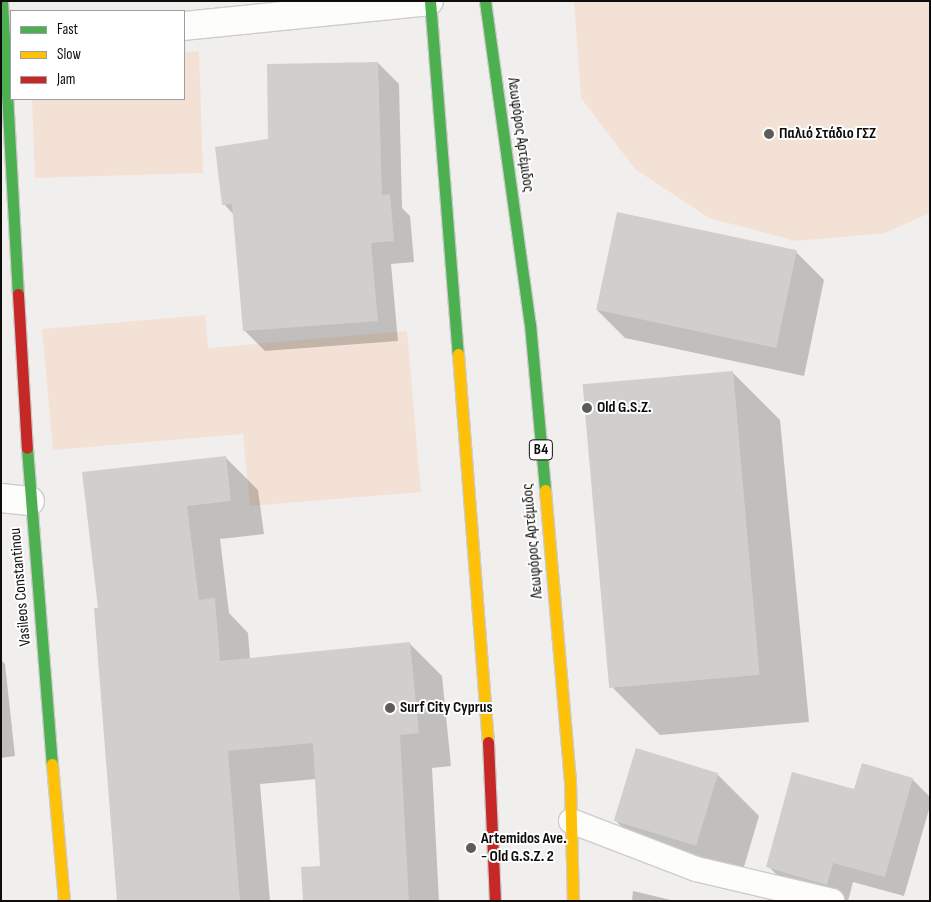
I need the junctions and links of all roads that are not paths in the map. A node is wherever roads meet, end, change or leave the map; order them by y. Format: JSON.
{"nodes":[{"id":1,"x":2,"y":1,"type":"edge"},
{"id":2,"x":429,"y":1,"type":"edge"},
{"id":3,"x":485,"y":1,"type":"edge"},
{"id":4,"x":185,"y":26,"type":"edge"},
{"id":5,"x":8,"y":44,"type":"edge"},
{"id":6,"x":10,"y":86,"type":"edge"},
{"id":7,"x":11,"y":100,"type":"edge"},
{"id":8,"x":1,"y":498,"type":"edge"},
{"id":9,"x":30,"y":501,"type":"junction"},
{"id":10,"x":571,"y":821,"type":"junction"},
{"id":11,"x":64,"y":901,"type":"edge"},
{"id":12,"x":495,"y":901,"type":"edge"},
{"id":13,"x":573,"y":901,"type":"edge"},
{"id":14,"x":832,"y":901,"type":"edge"}],
"edges":[{"from":1,"to":5,"type":"main road","name":"Vasileos Constantinou"},
{"from":2,"to":4,"type":"street"},
{"from":2,"to":12,"type":"main road"},
{"from":3,"to":10,"type":"main road","name":"Λεωφόρος Αρτέμιδος","number":"B4"},
{"from":5,"to":6,"type":"main road","name":"Vasileos Constantinou"},
{"from":7,"to":9,"type":"main road","name":"Vasileos Constantinou"},
{"from":8,"to":9,"type":"street"},
{"from":9,"to":11,"type":"main road","name":"Vasileos Constantinou"},
{"from":10,"to":13,"type":"main road","name":"Λεωφόρος Αρτέμιδος","number":"B4"},
{"from":10,"to":14,"type":"lane"}]}
